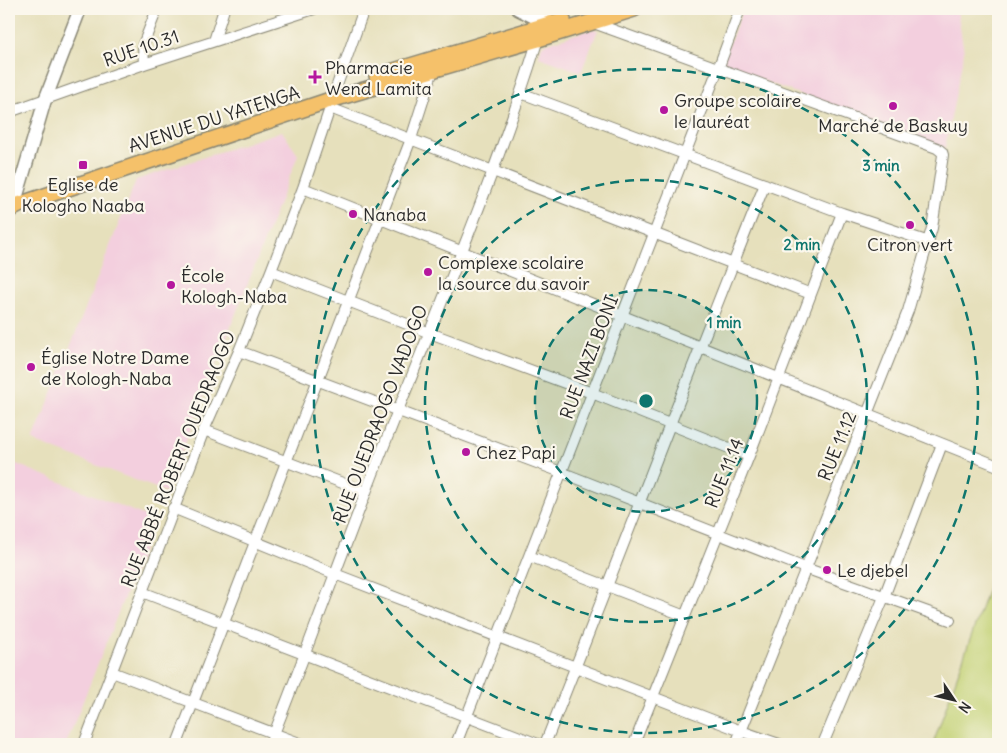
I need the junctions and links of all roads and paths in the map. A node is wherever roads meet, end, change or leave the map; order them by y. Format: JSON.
{"nodes":[{"id":1,"x":80,"y":9,"type":"edge"},
{"id":2,"x":157,"y":9,"type":"edge"},
{"id":3,"x":224,"y":9,"type":"edge"},
{"id":4,"x":314,"y":9,"type":"edge"},
{"id":5,"x":364,"y":9,"type":"edge"},
{"id":6,"x":601,"y":9,"type":"edge"},
{"id":7,"x":634,"y":9,"type":"edge"},
{"id":8,"x":740,"y":9,"type":"edge"},
{"id":9,"x":522,"y":11,"type":"edge"},
{"id":10,"x":555,"y":22,"type":"junction"},
{"id":11,"x":591,"y":22,"type":"junction"},
{"id":12,"x":524,"y":32,"type":"junction"},
{"id":13,"x":538,"y":39,"type":"junction"},
{"id":14,"x":214,"y":41,"type":"junction"},
{"id":15,"x":144,"y":64,"type":"junction"},
{"id":16,"x":718,"y":69,"type":"junction"},
{"id":17,"x":433,"y":70,"type":"junction"},
{"id":18,"x":522,"y":92,"type":"junction"},
{"id":19,"x":332,"y":99,"type":"junction"},
{"id":20,"x":45,"y":100,"type":"junction"},
{"id":21,"x":9,"y":112,"type":"edge"},
{"id":22,"x":411,"y":139,"type":"junction"},
{"id":23,"x":685,"y":154,"type":"junction"},
{"id":24,"x":493,"y":171,"type":"junction"},
{"id":25,"x":765,"y":184,"type":"junction"},
{"id":26,"x":303,"y":188,"type":"junction"},
{"id":27,"x":11,"y":204,"type":"edge"},
{"id":28,"x":842,"y":213,"type":"junction"},
{"id":29,"x":379,"y":218,"type":"junction"},
{"id":30,"x":654,"y":233,"type":"junction"},
{"id":31,"x":928,"y":242,"type":"junction"},
{"id":32,"x":462,"y":251,"type":"junction"},
{"id":33,"x":733,"y":264,"type":"junction"},
{"id":34,"x":271,"y":271,"type":"junction"},
{"id":35,"x":811,"y":294,"type":"junction"},
{"id":36,"x":349,"y":301,"type":"junction"},
{"id":37,"x":622,"y":315,"type":"junction"},
{"id":38,"x":430,"y":333,"type":"junction"},
{"id":39,"x":700,"y":346,"type":"junction"},
{"id":40,"x":239,"y":350,"type":"junction"},
{"id":41,"x":778,"y":377,"type":"junction"},
{"id":42,"x":318,"y":379,"type":"junction"},
{"id":43,"x":592,"y":393,"type":"junction"},
{"id":44,"x":398,"y":409,"type":"junction"},
{"id":45,"x":868,"y":413,"type":"junction"},
{"id":46,"x":670,"y":425,"type":"junction"},
{"id":47,"x":204,"y":430,"type":"junction"},
{"id":48,"x":942,"y":444,"type":"junction"},
{"id":49,"x":749,"y":456,"type":"junction"},
{"id":50,"x":286,"y":461,"type":"junction"},
{"id":51,"x":998,"y":466,"type":"edge"},
{"id":52,"x":561,"y":472,"type":"junction"},
{"id":53,"x":366,"y":492,"type":"junction"},
{"id":54,"x":640,"y":503,"type":"junction"},
{"id":55,"x":173,"y":508,"type":"junction"},
{"id":56,"x":717,"y":534,"type":"junction"},
{"id":57,"x":255,"y":542,"type":"junction"},
{"id":58,"x":529,"y":556,"type":"junction"},
{"id":59,"x":805,"y":568,"type":"junction"},
{"id":60,"x":335,"y":574,"type":"junction"},
{"id":61,"x":608,"y":585,"type":"junction"},
{"id":62,"x":142,"y":592,"type":"junction"},
{"id":63,"x":884,"y":597,"type":"junction"},
{"id":64,"x":685,"y":616,"type":"junction"},
{"id":65,"x":950,"y":620,"type":"dead end"},
{"id":66,"x":224,"y":623,"type":"junction"},
{"id":67,"x":498,"y":637,"type":"junction"},
{"id":68,"x":305,"y":654,"type":"junction"},
{"id":69,"x":576,"y":667,"type":"junction"},
{"id":70,"x":112,"y":672,"type":"junction"},
{"id":71,"x":653,"y":697,"type":"junction"},
{"id":72,"x":193,"y":702,"type":"junction"},
{"id":73,"x":466,"y":717,"type":"junction"},
{"id":74,"x":741,"y":731,"type":"junction"},
{"id":75,"x":274,"y":734,"type":"junction"},
{"id":76,"x":84,"y":744,"type":"edge"},
{"id":77,"x":177,"y":744,"type":"edge"},
{"id":78,"x":270,"y":744,"type":"edge"},
{"id":79,"x":302,"y":744,"type":"edge"},
{"id":80,"x":456,"y":744,"type":"edge"},
{"id":81,"x":538,"y":744,"type":"edge"},
{"id":82,"x":545,"y":744,"type":"edge"},
{"id":83,"x":634,"y":744,"type":"edge"},
{"id":84,"x":736,"y":744,"type":"edge"},
{"id":85,"x":779,"y":744,"type":"edge"},
{"id":86,"x":823,"y":744,"type":"edge"}],
"edges":[{"from":1,"to":20,"type":"street"},
{"from":2,"to":15,"type":"street"},
{"from":3,"to":14,"type":"street"},
{"from":4,"to":14,"type":"street","name":"RUE 10.31"},
{"from":5,"to":19,"type":"street","name":"RUE ABBÉ ROBERT OUEDRAOGO"},
{"from":6,"to":10,"type":"main road","name":"AVENUE DU YATENGA"},
{"from":7,"to":11,"type":"main road","name":"AVENUE DU YATENGA"},
{"from":8,"to":16,"type":"street","name":"RUE NAZI BONI"},
{"from":9,"to":10,"type":"street"},
{"from":9,"to":12,"type":"street"},
{"from":10,"to":12,"type":"main road","name":"AVENUE DU YATENGA"},
{"from":11,"to":13,"type":"main road","name":"AVENUE DU YATENGA"},
{"from":11,"to":16,"type":"street"},
{"from":12,"to":19,"type":"main road","name":"AVENUE DU YATENGA"},
{"from":13,"to":17,"type":"main road","name":"AVENUE DU YATENGA"},
{"from":13,"to":18,"type":"street","name":"RUE OUEDRAOGO VADOGO"},
{"from":14,"to":15,"type":"street","name":"RUE 10.31"},
{"from":15,"to":20,"type":"street","name":"RUE 10.31"},
{"from":16,"to":23,"type":"street","name":"RUE NAZI BONI"},
{"from":16,"to":31,"type":"street","name":"RUE 11.12"},
{"from":17,"to":19,"type":"main road","name":"AVENUE DU YATENGA"},
{"from":17,"to":22,"type":"street"},
{"from":18,"to":23,"type":"street"},
{"from":18,"to":24,"type":"street","name":"RUE OUEDRAOGO VADOGO"},
{"from":19,"to":22,"type":"street"},
{"from":19,"to":26,"type":"street","name":"RUE ABBÉ ROBERT OUEDRAOGO"},
{"from":19,"to":27,"type":"main road","name":"AVENUE DU YATENGA"},
{"from":20,"to":21,"type":"street","name":"RUE 10.31"},
{"from":20,"to":27,"type":"street"},
{"from":22,"to":24,"type":"street"},
{"from":22,"to":29,"type":"street"},
{"from":23,"to":25,"type":"street"},
{"from":23,"to":30,"type":"street","name":"RUE NAZI BONI"},
{"from":24,"to":30,"type":"street"},
{"from":24,"to":32,"type":"street","name":"RUE OUEDRAOGO VADOGO"},
{"from":25,"to":28,"type":"street"},
{"from":25,"to":33,"type":"street"},
{"from":26,"to":29,"type":"street"},
{"from":26,"to":34,"type":"street","name":"RUE ABBÉ ROBERT OUEDRAOGO"},
{"from":28,"to":31,"type":"street"},
{"from":28,"to":35,"type":"street","name":"RUE 11.14"},
{"from":29,"to":32,"type":"street"},
{"from":29,"to":36,"type":"street"},
{"from":30,"to":33,"type":"street"},
{"from":30,"to":37,"type":"street","name":"RUE NAZI BONI"},
{"from":31,"to":45,"type":"street","name":"RUE 11.12"},
{"from":32,"to":37,"type":"street"},
{"from":32,"to":38,"type":"street","name":"RUE OUEDRAOGO VADOGO"},
{"from":33,"to":35,"type":"street"},
{"from":33,"to":39,"type":"street"},
{"from":34,"to":36,"type":"street"},
{"from":34,"to":40,"type":"street","name":"RUE ABBÉ ROBERT OUEDRAOGO"},
{"from":35,"to":41,"type":"street","name":"RUE 11.14"},
{"from":36,"to":38,"type":"street"},
{"from":36,"to":42,"type":"street"},
{"from":37,"to":39,"type":"street"},
{"from":37,"to":43,"type":"street","name":"RUE NAZI BONI"},
{"from":38,"to":43,"type":"street"},
{"from":38,"to":44,"type":"street","name":"RUE OUEDRAOGO VADOGO"},
{"from":39,"to":41,"type":"street"},
{"from":39,"to":46,"type":"street"},
{"from":40,"to":42,"type":"street"},
{"from":40,"to":47,"type":"street","name":"RUE ABBÉ ROBERT OUEDRAOGO"},
{"from":41,"to":45,"type":"street"},
{"from":41,"to":49,"type":"street","name":"RUE 11.14"},
{"from":42,"to":44,"type":"street"},
{"from":42,"to":50,"type":"street"},
{"from":43,"to":46,"type":"street"},
{"from":43,"to":52,"type":"street","name":"RUE NAZI BONI"},
{"from":44,"to":52,"type":"street"},
{"from":44,"to":53,"type":"street","name":"RUE OUEDRAOGO VADOGO"},
{"from":45,"to":48,"type":"street"},
{"from":45,"to":59,"type":"street","name":"RUE 11.12"},
{"from":46,"to":49,"type":"street"},
{"from":46,"to":54,"type":"street"},
{"from":47,"to":50,"type":"street"},
{"from":47,"to":55,"type":"street","name":"RUE ABBÉ ROBERT OUEDRAOGO"},
{"from":48,"to":51,"type":"street"},
{"from":48,"to":63,"type":"street"},
{"from":49,"to":56,"type":"street","name":"RUE 11.14"},
{"from":50,"to":53,"type":"street"},
{"from":50,"to":57,"type":"street"},
{"from":52,"to":54,"type":"street"},
{"from":52,"to":58,"type":"street","name":"RUE NAZI BONI"},
{"from":53,"to":60,"type":"street","name":"RUE OUEDRAOGO VADOGO"},
{"from":54,"to":56,"type":"street"},
{"from":54,"to":61,"type":"street"},
{"from":55,"to":57,"type":"street"},
{"from":55,"to":62,"type":"street","name":"RUE ABBÉ ROBERT OUEDRAOGO"},
{"from":56,"to":59,"type":"street"},
{"from":56,"to":64,"type":"street","name":"RUE 11.14"},
{"from":57,"to":60,"type":"street"},
{"from":57,"to":66,"type":"street"},
{"from":58,"to":61,"type":"street"},
{"from":58,"to":67,"type":"street","name":"RUE NAZI BONI"},
{"from":59,"to":63,"type":"street"},
{"from":59,"to":74,"type":"street","name":"RUE 11.12"},
{"from":60,"to":67,"type":"street"},
{"from":60,"to":68,"type":"street","name":"RUE OUEDRAOGO VADOGO"},
{"from":61,"to":64,"type":"street"},
{"from":61,"to":69,"type":"street"},
{"from":62,"to":66,"type":"street"},
{"from":62,"to":70,"type":"street","name":"RUE ABBÉ ROBERT OUEDRAOGO"},
{"from":63,"to":65,"type":"street"},
{"from":63,"to":86,"type":"street"},
{"from":64,"to":71,"type":"street","name":"RUE 11.14"},
{"from":66,"to":68,"type":"street"},
{"from":66,"to":72,"type":"street"},
{"from":67,"to":69,"type":"street"},
{"from":67,"to":73,"type":"street","name":"RUE NAZI BONI"},
{"from":68,"to":73,"type":"street"},
{"from":68,"to":75,"type":"street","name":"RUE OUEDRAOGO VADOGO"},
{"from":69,"to":71,"type":"street"},
{"from":69,"to":82,"type":"street"},
{"from":70,"to":72,"type":"street"},
{"from":70,"to":76,"type":"street","name":"RUE ABBÉ ROBERT OUEDRAOGO"},
{"from":71,"to":74,"type":"street"},
{"from":71,"to":83,"type":"street","name":"RUE 11.14"},
{"from":72,"to":75,"type":"street"},
{"from":72,"to":77,"type":"street"},
{"from":73,"to":80,"type":"street","name":"RUE NAZI BONI"},
{"from":73,"to":81,"type":"street"},
{"from":74,"to":84,"type":"street","name":"RUE 11.12"},
{"from":74,"to":85,"type":"street"},
{"from":75,"to":78,"type":"street","name":"RUE OUEDRAOGO VADOGO"},
{"from":75,"to":79,"type":"street"}]}
